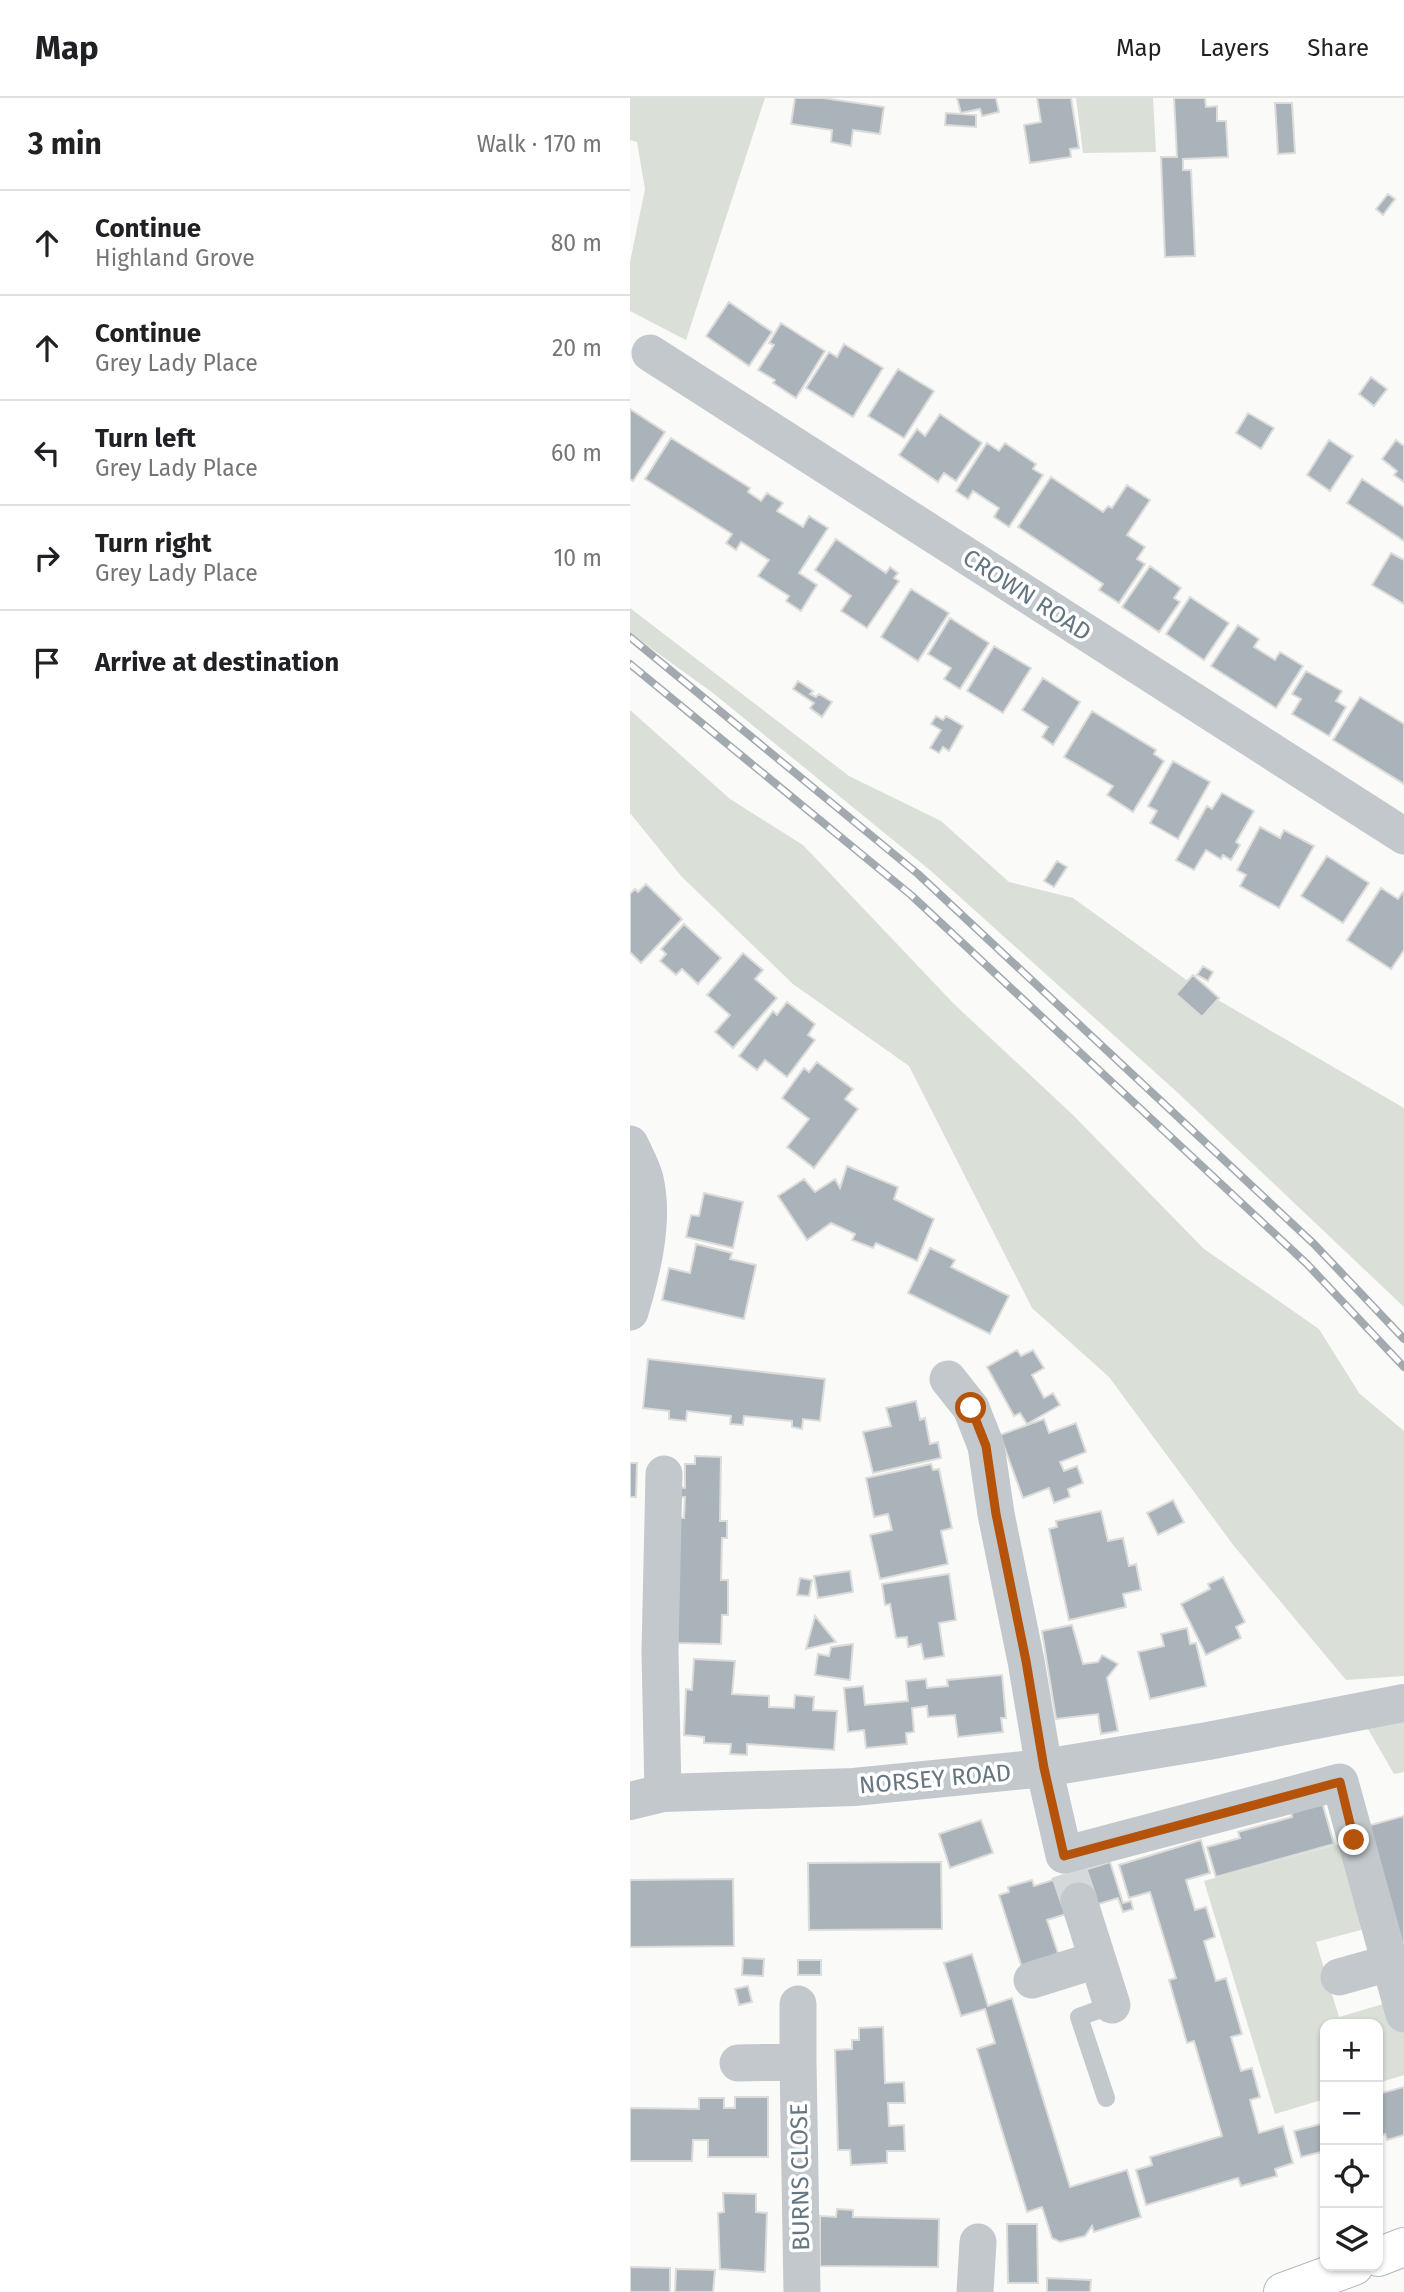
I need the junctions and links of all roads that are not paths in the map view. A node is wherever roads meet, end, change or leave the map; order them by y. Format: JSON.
{"nodes":[{"id":1,"x":650,"y":353,"type":"dead end"},
{"id":2,"x":1404,"y":836,"type":"edge"},
{"id":3,"x":630,"y":1144,"type":"edge"},
{"id":4,"x":630,"y":1312,"type":"edge"},
{"id":5,"x":948,"y":1379,"type":"dead end"},
{"id":6,"x":664,"y":1474,"type":"dead end"},
{"id":7,"x":1404,"y":1703,"type":"edge"},
{"id":8,"x":646,"y":1720,"type":"edge"},
{"id":9,"x":1044,"y":1768,"type":"junction"},
{"id":10,"x":647,"y":1797,"type":"edge"},
{"id":11,"x":1070,"y":1876,"type":"junction"},
{"id":12,"x":1096,"y":1960,"type":"junction"},
{"id":13,"x":1389,"y":1963,"type":"junction"},
{"id":14,"x":1339,"y":1977,"type":"dead end"},
{"id":15,"x":1032,"y":1980,"type":"dead end"},
{"id":16,"x":798,"y":2004,"type":"dead end"},
{"id":17,"x":1112,"y":2005,"type":"joint"},
{"id":18,"x":1404,"y":2014,"type":"edge"},
{"id":19,"x":798,"y":2062,"type":"junction"},
{"id":20,"x":738,"y":2063,"type":"dead end"},
{"id":21,"x":1106,"y":2098,"type":"dead end"},
{"id":22,"x":978,"y":2242,"type":"dead end"},
{"id":23,"x":1404,"y":2247,"type":"edge"},
{"id":24,"x":1383,"y":2255,"type":"edge"},
{"id":25,"x":1340,"y":2271,"type":"edge"},
{"id":26,"x":802,"y":2292,"type":"edge"},
{"id":27,"x":975,"y":2292,"type":"edge"},
{"id":28,"x":1283,"y":2292,"type":"edge"}],
"edges":[{"from":1,"to":2,"type":"street","name":"CROWN ROAD"},
{"from":3,"to":4,"type":"street"},
{"from":5,"to":9,"type":"street"},
{"from":6,"to":8,"type":"street"},
{"from":7,"to":9,"type":"street","name":"NORSEY ROAD"},
{"from":8,"to":10,"type":"street"},
{"from":9,"to":10,"type":"street","name":"NORSEY ROAD"},
{"from":9,"to":11,"type":"street"},
{"from":11,"to":12,"type":"street"},
{"from":11,"to":13,"type":"street"},
{"from":12,"to":15,"type":"street"},
{"from":12,"to":17,"type":"street"},
{"from":13,"to":14,"type":"street"},
{"from":13,"to":18,"type":"street"},
{"from":16,"to":19,"type":"street","name":"BURNS CLOSE"},
{"from":17,"to":21,"type":"lane"},
{"from":19,"to":20,"type":"street"},
{"from":19,"to":26,"type":"street","name":"BURNS CLOSE"},
{"from":22,"to":27,"type":"street"},
{"from":23,"to":24,"type":"main road"},
{"from":25,"to":28,"type":"main road"}]}
